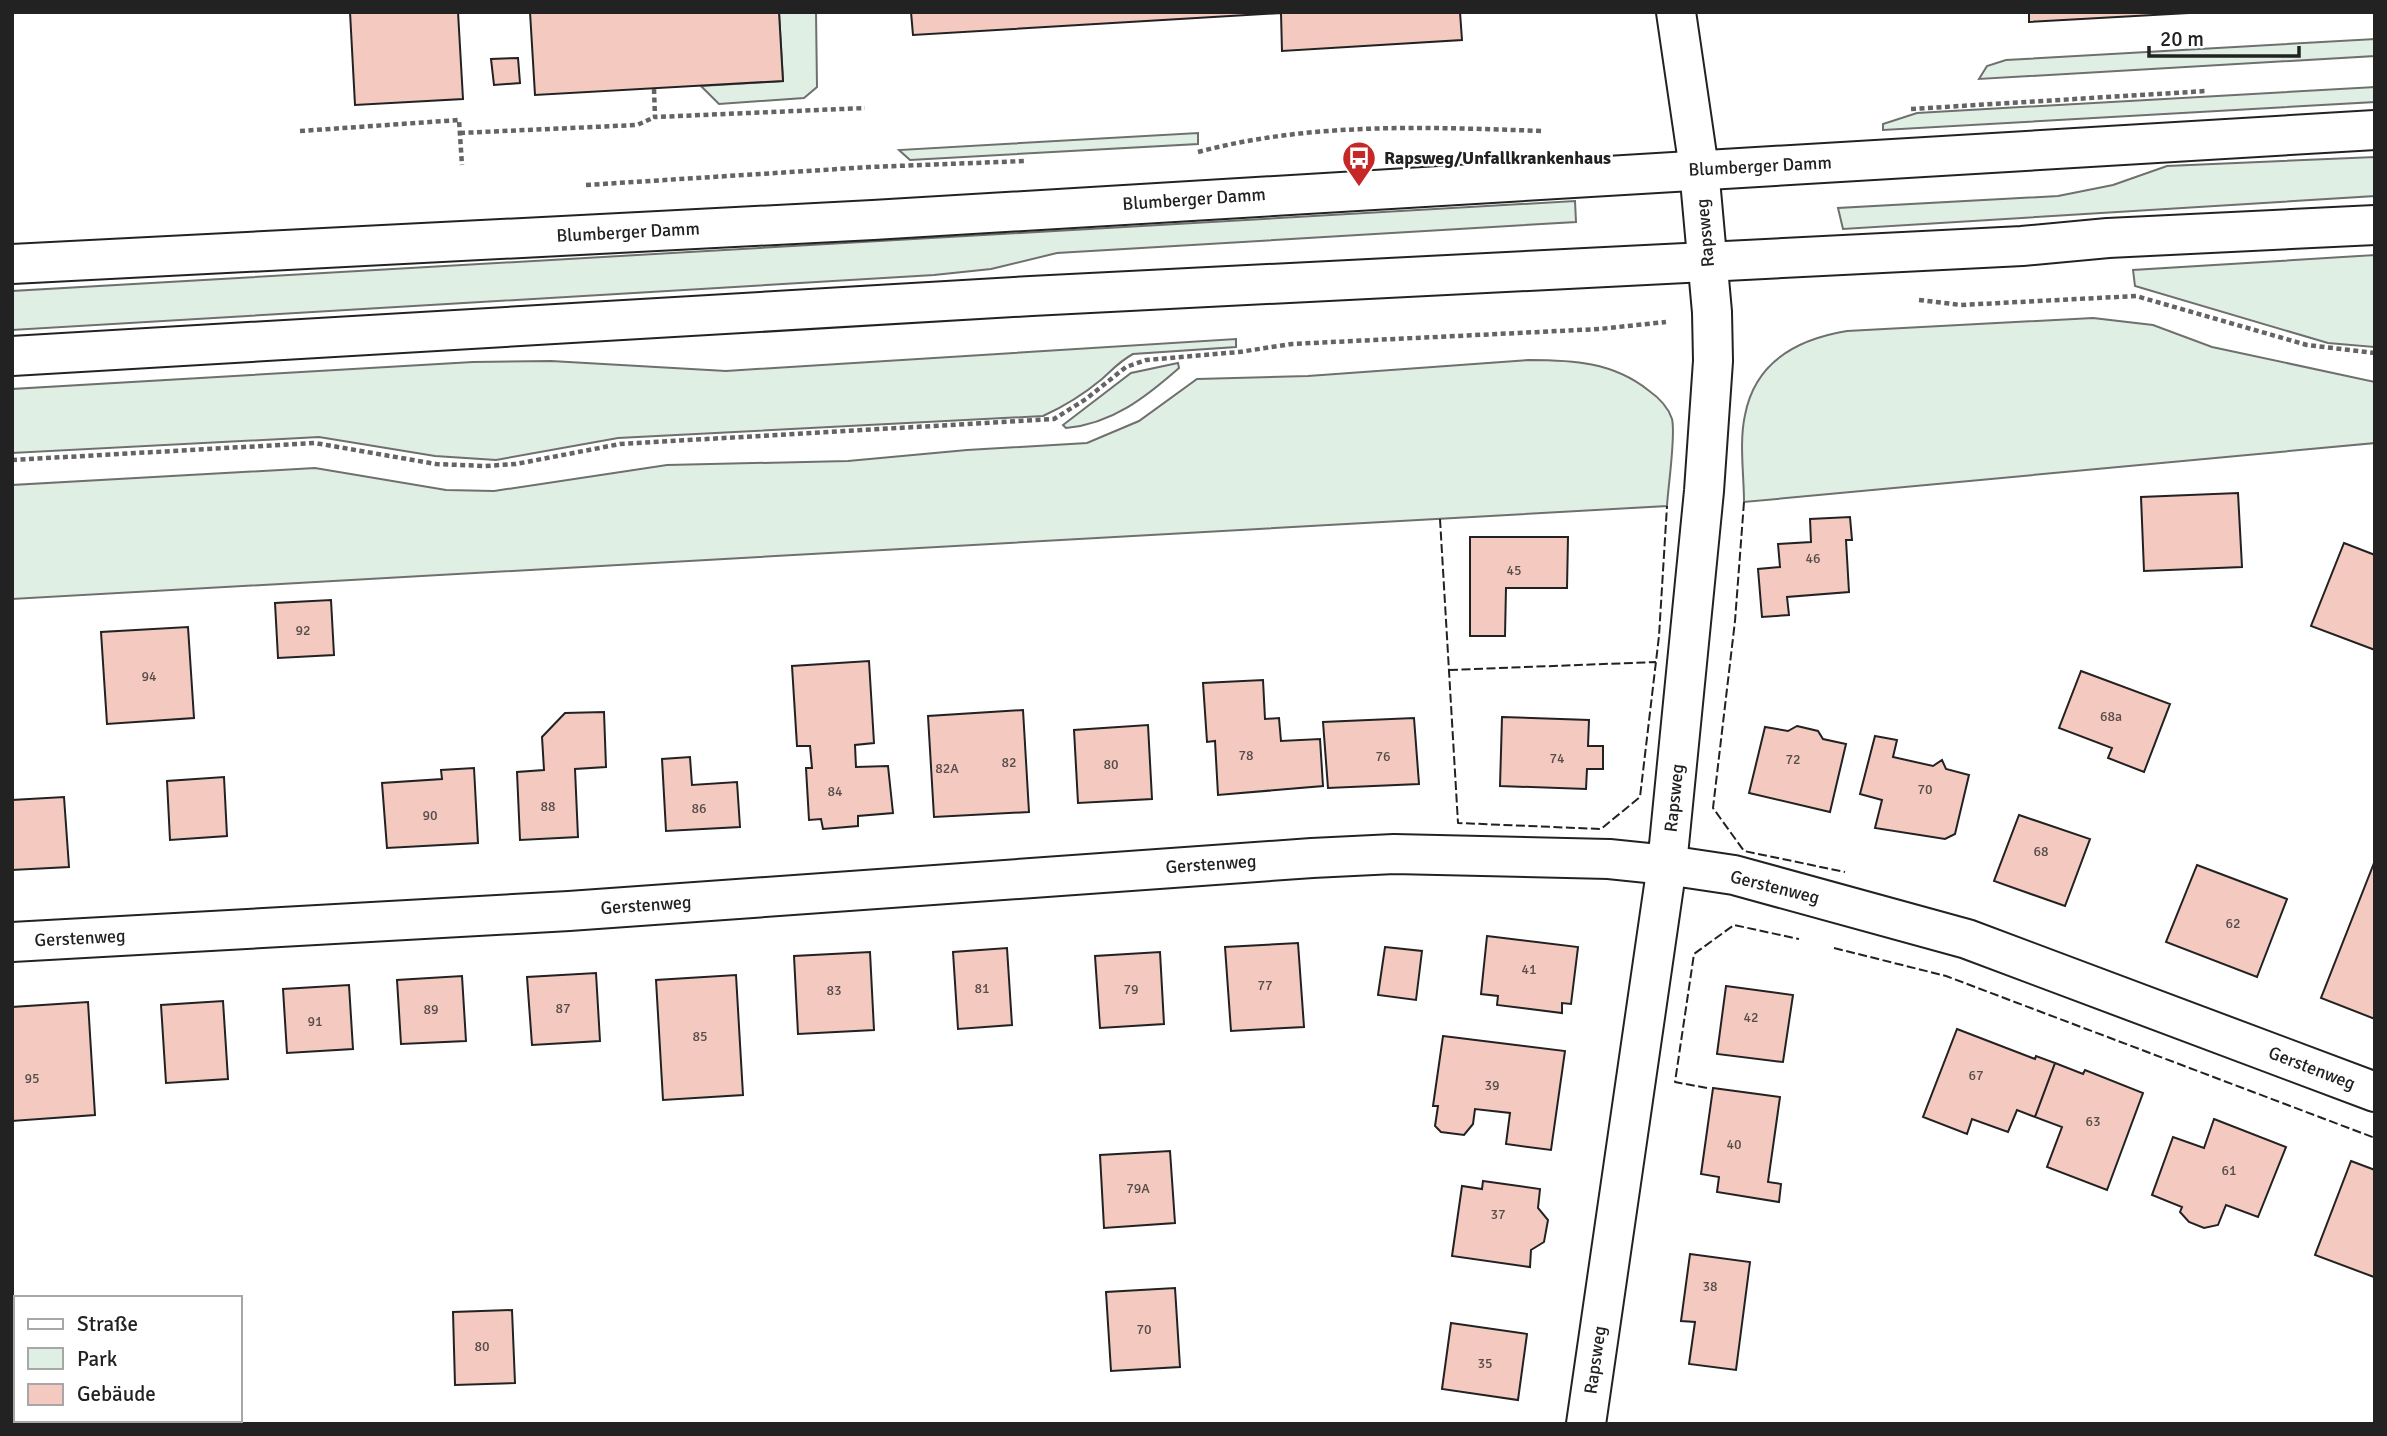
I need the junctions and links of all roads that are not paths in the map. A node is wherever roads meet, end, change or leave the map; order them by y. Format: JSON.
{"nodes":[{"id":1,"x":1676,"y":12,"type":"edge"},
{"id":2,"x":2375,"y":130,"type":"edge"},
{"id":3,"x":1699,"y":169,"type":"junction"},
{"id":4,"x":2375,"y":225,"type":"edge"},
{"id":5,"x":1708,"y":260,"type":"junction"},
{"id":6,"x":12,"y":264,"type":"edge"},
{"id":7,"x":12,"y":356,"type":"edge"},
{"id":8,"x":1667,"y":864,"type":"junction"},
{"id":9,"x":12,"y":942,"type":"edge"},
{"id":10,"x":2375,"y":1092,"type":"edge"},
{"id":11,"x":1586,"y":1424,"type":"edge"}],
"edges":[{"from":1,"to":3,"type":"main road","name":"Rapsweg"},
{"from":2,"to":3,"type":"main road","name":"Blumberger Damm"},
{"from":3,"to":5,"type":"main road","name":"Rapsweg"},
{"from":3,"to":6,"type":"main road","name":"Blumberger Damm"},
{"from":4,"to":5,"type":"main road"},
{"from":5,"to":7,"type":"main road"},
{"from":5,"to":8,"type":"main road","name":"Rapsweg"},
{"from":8,"to":9,"type":"main road","name":"Gerstenweg"},
{"from":8,"to":10,"type":"main road","name":"Gerstenweg"},
{"from":8,"to":11,"type":"main road","name":"Rapsweg"}]}
